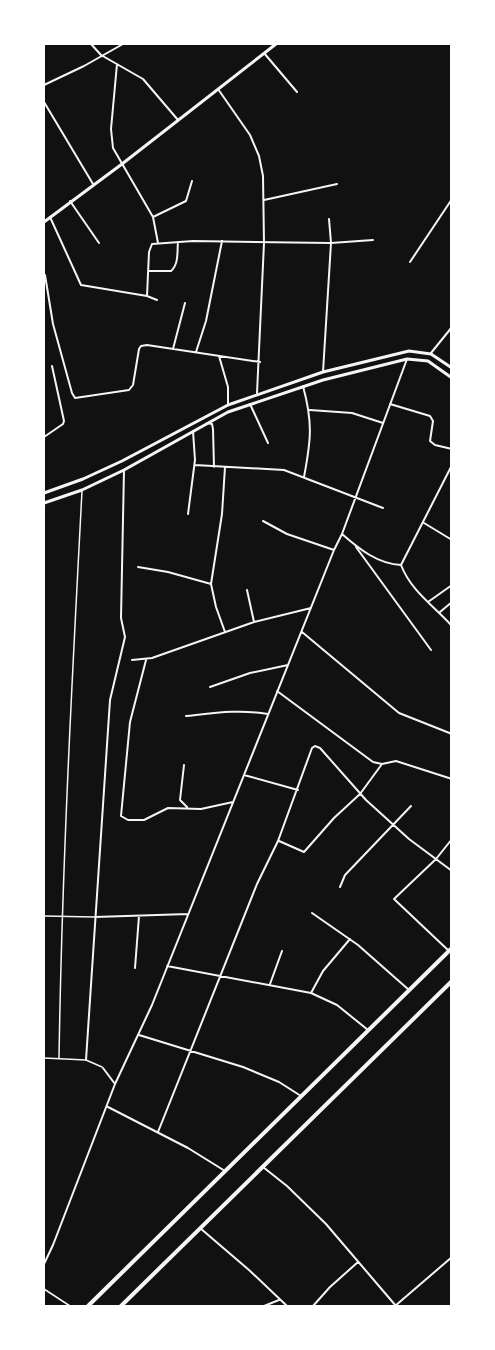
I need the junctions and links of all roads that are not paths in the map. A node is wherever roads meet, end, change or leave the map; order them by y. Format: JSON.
{"nodes":[{"id":1,"x":92,"y":44,"type":"edge"},
{"id":2,"x":123,"y":44,"type":"edge"},
{"id":3,"x":276,"y":44,"type":"edge"},
{"id":4,"x":264,"y":53,"type":"junction"},
{"id":5,"x":101,"y":55,"type":"junction"},
{"id":6,"x":117,"y":64,"type":"junction"},
{"id":7,"x":44,"y":85,"type":"edge"},
{"id":8,"x":218,"y":89,"type":"junction"},
{"id":9,"x":297,"y":92,"type":"dead end"},
{"id":10,"x":44,"y":102,"type":"edge"},
{"id":11,"x":178,"y":120,"type":"junction"},
{"id":12,"x":122,"y":164,"type":"junction"},
{"id":13,"x":192,"y":181,"type":"dead end"},
{"id":14,"x":93,"y":184,"type":"junction"},
{"id":15,"x":337,"y":184,"type":"dead end"},
{"id":16,"x":452,"y":199,"type":"edge"},
{"id":17,"x":264,"y":200,"type":"junction"},
{"id":18,"x":70,"y":201,"type":"junction"},
{"id":19,"x":50,"y":217,"type":"junction"},
{"id":20,"x":153,"y":217,"type":"junction"},
{"id":21,"x":329,"y":219,"type":"dead end"},
{"id":22,"x":44,"y":222,"type":"edge"},
{"id":23,"x":373,"y":240,"type":"dead end"},
{"id":24,"x":178,"y":242,"type":"junction"},
{"id":25,"x":222,"y":242,"type":"junction"},
{"id":26,"x":99,"y":243,"type":"dead end"},
{"id":27,"x":158,"y":243,"type":"junction"},
{"id":28,"x":264,"y":243,"type":"junction"},
{"id":29,"x":331,"y":243,"type":"junction"},
{"id":30,"x":410,"y":262,"type":"dead end"},
{"id":31,"x":148,"y":271,"type":"junction"},
{"id":32,"x":45,"y":275,"type":"dead end"},
{"id":33,"x":147,"y":296,"type":"junction"},
{"id":34,"x":157,"y":300,"type":"dead end"},
{"id":35,"x":185,"y":303,"type":"dead end"},
{"id":36,"x":452,"y":327,"type":"edge"},
{"id":37,"x":172,"y":349,"type":"junction"},
{"id":38,"x":196,"y":352,"type":"junction"},
{"id":39,"x":431,"y":354,"type":"junction"},
{"id":40,"x":219,"y":356,"type":"junction"},
{"id":41,"x":407,"y":358,"type":"junction"},
{"id":42,"x":260,"y":362,"type":"junction"},
{"id":43,"x":52,"y":366,"type":"dead end"},
{"id":44,"x":452,"y":368,"type":"edge"},
{"id":45,"x":323,"y":372,"type":"junction"},
{"id":46,"x":452,"y":378,"type":"edge"},
{"id":47,"x":303,"y":386,"type":"junction"},
{"id":48,"x":257,"y":393,"type":"junction"},
{"id":49,"x":250,"y":404,"type":"junction"},
{"id":50,"x":390,"y":404,"type":"junction"},
{"id":51,"x":228,"y":405,"type":"junction"},
{"id":52,"x":309,"y":410,"type":"junction"},
{"id":53,"x":207,"y":423,"type":"junction"},
{"id":54,"x":383,"y":423,"type":"junction"},
{"id":55,"x":193,"y":431,"type":"junction"},
{"id":56,"x":44,"y":437,"type":"edge"},
{"id":57,"x":268,"y":443,"type":"dead end"},
{"id":58,"x":452,"y":449,"type":"edge"},
{"id":59,"x":195,"y":465,"type":"junction"},
{"id":60,"x":452,"y":465,"type":"edge"},
{"id":61,"x":214,"y":466,"type":"junction"},
{"id":62,"x":225,"y":467,"type":"junction"},
{"id":63,"x":124,"y":470,"type":"junction"},
{"id":64,"x":304,"y":477,"type":"junction"},
{"id":65,"x":82,"y":490,"type":"junction"},
{"id":66,"x":44,"y":494,"type":"edge"},
{"id":67,"x":355,"y":497,"type":"junction"},
{"id":68,"x":44,"y":503,"type":"edge"},
{"id":69,"x":383,"y":508,"type":"dead end"},
{"id":70,"x":188,"y":514,"type":"dead end"},
{"id":71,"x":263,"y":521,"type":"dead end"},
{"id":72,"x":423,"y":523,"type":"junction"},
{"id":73,"x":342,"y":534,"type":"junction"},
{"id":74,"x":452,"y":540,"type":"edge"},
{"id":75,"x":356,"y":547,"type":"junction"},
{"id":76,"x":334,"y":550,"type":"junction"},
{"id":77,"x":402,"y":565,"type":"junction"},
{"id":78,"x":138,"y":567,"type":"dead end"},
{"id":79,"x":211,"y":584,"type":"junction"},
{"id":80,"x":452,"y":585,"type":"edge"},
{"id":81,"x":247,"y":590,"type":"dead end"},
{"id":82,"x":428,"y":602,"type":"junction"},
{"id":83,"x":452,"y":602,"type":"edge"},
{"id":84,"x":311,"y":608,"type":"junction"},
{"id":85,"x":439,"y":613,"type":"junction"},
{"id":86,"x":254,"y":622,"type":"junction"},
{"id":87,"x":452,"y":626,"type":"edge"},
{"id":88,"x":301,"y":631,"type":"junction"},
{"id":89,"x":225,"y":632,"type":"junction"},
{"id":90,"x":431,"y":650,"type":"dead end"},
{"id":91,"x":132,"y":660,"type":"dead end"},
{"id":92,"x":146,"y":660,"type":"junction"},
{"id":93,"x":288,"y":665,"type":"junction"},
{"id":94,"x":210,"y":687,"type":"dead end"},
{"id":95,"x":277,"y":691,"type":"junction"},
{"id":96,"x":268,"y":714,"type":"junction"},
{"id":97,"x":186,"y":716,"type":"dead end"},
{"id":98,"x":452,"y":734,"type":"edge"},
{"id":99,"x":382,"y":764,"type":"junction"},
{"id":100,"x":184,"y":765,"type":"dead end"},
{"id":101,"x":244,"y":775,"type":"junction"},
{"id":102,"x":452,"y":779,"type":"edge"},
{"id":103,"x":298,"y":790,"type":"junction"},
{"id":104,"x":360,"y":794,"type":"junction"},
{"id":105,"x":233,"y":802,"type":"junction"},
{"id":106,"x":411,"y":806,"type":"dead end"},
{"id":107,"x":187,"y":807,"type":"junction"},
{"id":108,"x":394,"y":825,"type":"junction"},
{"id":109,"x":452,"y":839,"type":"edge"},
{"id":110,"x":278,"y":841,"type":"junction"},
{"id":111,"x":436,"y":859,"type":"junction"},
{"id":112,"x":452,"y":871,"type":"edge"},
{"id":113,"x":340,"y":887,"type":"dead end"},
{"id":114,"x":312,"y":913,"type":"dead end"},
{"id":115,"x":188,"y":914,"type":"junction"},
{"id":116,"x":61,"y":915,"type":"junction"},
{"id":117,"x":44,"y":916,"type":"edge"},
{"id":118,"x":139,"y":916,"type":"junction"},
{"id":119,"x":94,"y":917,"type":"junction"},
{"id":120,"x":350,"y":939,"type":"junction"},
{"id":121,"x":450,"y":950,"type":"edge"},
{"id":122,"x":282,"y":951,"type":"dead end"},
{"id":123,"x":167,"y":966,"type":"junction"},
{"id":124,"x":135,"y":968,"type":"dead end"},
{"id":125,"x":220,"y":977,"type":"junction"},
{"id":126,"x":270,"y":984,"type":"junction"},
{"id":127,"x":451,"y":984,"type":"edge"},
{"id":128,"x":410,"y":990,"type":"junction"},
{"id":129,"x":311,"y":993,"type":"junction"},
{"id":130,"x":368,"y":1030,"type":"junction"},
{"id":131,"x":138,"y":1035,"type":"junction"},
{"id":132,"x":190,"y":1052,"type":"junction"},
{"id":133,"x":44,"y":1058,"type":"edge"},
{"id":134,"x":59,"y":1058,"type":"junction"},
{"id":135,"x":86,"y":1060,"type":"junction"},
{"id":136,"x":103,"y":1068,"type":"joint"},
{"id":137,"x":115,"y":1084,"type":"junction"},
{"id":138,"x":301,"y":1096,"type":"junction"},
{"id":139,"x":108,"y":1107,"type":"junction"},
{"id":140,"x":158,"y":1132,"type":"junction"},
{"id":141,"x":263,"y":1167,"type":"junction"},
{"id":142,"x":225,"y":1171,"type":"junction"},
{"id":143,"x":200,"y":1228,"type":"junction"},
{"id":144,"x":452,"y":1257,"type":"edge"},
{"id":145,"x":358,"y":1262,"type":"junction"},
{"id":146,"x":44,"y":1264,"type":"edge"},
{"id":147,"x":44,"y":1289,"type":"edge"},
{"id":148,"x":279,"y":1300,"type":"junction"},
{"id":149,"x":70,"y":1306,"type":"edge"},
{"id":150,"x":88,"y":1306,"type":"edge"},
{"id":151,"x":122,"y":1306,"type":"edge"},
{"id":152,"x":264,"y":1306,"type":"edge"},
{"id":153,"x":287,"y":1306,"type":"edge"},
{"id":154,"x":313,"y":1306,"type":"edge"},
{"id":155,"x":396,"y":1306,"type":"edge"}],
"edges":[{"from":1,"to":5,"type":"street"},
{"from":2,"to":5,"type":"street"},
{"from":3,"to":4,"type":"main road"},
{"from":4,"to":8,"type":"main road"},
{"from":4,"to":9,"type":"street"},
{"from":5,"to":6,"type":"street"},
{"from":5,"to":7,"type":"street"},
{"from":6,"to":11,"type":"street"},
{"from":6,"to":12,"type":"street"},
{"from":8,"to":11,"type":"main road"},
{"from":8,"to":17,"type":"street"},
{"from":10,"to":14,"type":"street"},
{"from":11,"to":12,"type":"main road"},
{"from":12,"to":14,"type":"main road"},
{"from":12,"to":20,"type":"street"},
{"from":13,"to":20,"type":"street"},
{"from":14,"to":18,"type":"main road"},
{"from":15,"to":17,"type":"street"},
{"from":16,"to":30,"type":"street"},
{"from":17,"to":28,"type":"street"},
{"from":18,"to":19,"type":"main road"},
{"from":18,"to":26,"type":"street"},
{"from":19,"to":22,"type":"main road"},
{"from":19,"to":33,"type":"street"},
{"from":20,"to":27,"type":"street"},
{"from":21,"to":29,"type":"street"},
{"from":23,"to":29,"type":"street"},
{"from":24,"to":25,"type":"street"},
{"from":24,"to":27,"type":"street"},
{"from":24,"to":31,"type":"street"},
{"from":25,"to":28,"type":"street"},
{"from":25,"to":38,"type":"street"},
{"from":27,"to":31,"type":"street"},
{"from":28,"to":29,"type":"street"},
{"from":28,"to":42,"type":"street"},
{"from":29,"to":45,"type":"street"},
{"from":31,"to":33,"type":"street"},
{"from":32,"to":37,"type":"street"},
{"from":33,"to":34,"type":"street"},
{"from":35,"to":37,"type":"street"},
{"from":36,"to":39,"type":"street"},
{"from":37,"to":38,"type":"street"},
{"from":38,"to":40,"type":"street"},
{"from":39,"to":44,"type":"main road"},
{"from":39,"to":45,"type":"main road"},
{"from":40,"to":42,"type":"street"},
{"from":40,"to":51,"type":"street"},
{"from":41,"to":46,"type":"main road"},
{"from":41,"to":47,"type":"main road"},
{"from":41,"to":50,"type":"street"},
{"from":42,"to":48,"type":"street"},
{"from":43,"to":56,"type":"street"},
{"from":45,"to":48,"type":"main road"},
{"from":47,"to":49,"type":"main road"},
{"from":47,"to":52,"type":"street"},
{"from":48,"to":51,"type":"main road"},
{"from":49,"to":53,"type":"main road"},
{"from":49,"to":57,"type":"street"},
{"from":50,"to":54,"type":"street"},
{"from":50,"to":58,"type":"street"},
{"from":51,"to":66,"type":"main road"},
{"from":52,"to":54,"type":"street"},
{"from":52,"to":64,"type":"street"},
{"from":53,"to":55,"type":"main road"},
{"from":53,"to":61,"type":"street"},
{"from":54,"to":67,"type":"street"},
{"from":55,"to":59,"type":"street"},
{"from":55,"to":63,"type":"main road"},
{"from":59,"to":61,"type":"street"},
{"from":59,"to":70,"type":"street"},
{"from":60,"to":72,"type":"street"},
{"from":61,"to":62,"type":"street"},
{"from":62,"to":64,"type":"street"},
{"from":62,"to":79,"type":"street"},
{"from":63,"to":65,"type":"main road"},
{"from":63,"to":119,"type":"street"},
{"from":64,"to":67,"type":"street"},
{"from":65,"to":68,"type":"main road"},
{"from":65,"to":116,"type":"street"},
{"from":67,"to":69,"type":"street"},
{"from":67,"to":73,"type":"street"},
{"from":71,"to":76,"type":"street"},
{"from":72,"to":74,"type":"street"},
{"from":72,"to":77,"type":"street"},
{"from":73,"to":75,"type":"street"},
{"from":73,"to":76,"type":"street"},
{"from":75,"to":77,"type":"street"},
{"from":75,"to":90,"type":"street"},
{"from":76,"to":84,"type":"street"},
{"from":77,"to":82,"type":"street"},
{"from":78,"to":79,"type":"street"},
{"from":79,"to":89,"type":"street"},
{"from":80,"to":82,"type":"street"},
{"from":81,"to":86,"type":"street"},
{"from":82,"to":85,"type":"street"},
{"from":83,"to":85,"type":"street"},
{"from":84,"to":86,"type":"street"},
{"from":84,"to":88,"type":"street"},
{"from":85,"to":87,"type":"street"},
{"from":86,"to":89,"type":"street"},
{"from":88,"to":93,"type":"street"},
{"from":88,"to":98,"type":"street"},
{"from":89,"to":92,"type":"street"},
{"from":91,"to":92,"type":"street"},
{"from":92,"to":107,"type":"street"},
{"from":93,"to":94,"type":"street"},
{"from":93,"to":95,"type":"street"},
{"from":95,"to":96,"type":"street"},
{"from":95,"to":99,"type":"street"},
{"from":96,"to":97,"type":"street"},
{"from":96,"to":101,"type":"street"},
{"from":99,"to":102,"type":"street"},
{"from":99,"to":104,"type":"street"},
{"from":100,"to":107,"type":"street"},
{"from":101,"to":103,"type":"street"},
{"from":101,"to":105,"type":"street"},
{"from":103,"to":104,"type":"street"},
{"from":103,"to":110,"type":"street"},
{"from":104,"to":108,"type":"street"},
{"from":104,"to":110,"type":"street"},
{"from":105,"to":107,"type":"street"},
{"from":105,"to":115,"type":"street"},
{"from":106,"to":108,"type":"street"},
{"from":108,"to":111,"type":"street"},
{"from":108,"to":113,"type":"street"},
{"from":109,"to":111,"type":"street"},
{"from":110,"to":125,"type":"street"},
{"from":111,"to":112,"type":"street"},
{"from":111,"to":121,"type":"street"},
{"from":114,"to":120,"type":"street"},
{"from":115,"to":118,"type":"street"},
{"from":115,"to":123,"type":"street"},
{"from":116,"to":117,"type":"street"},
{"from":116,"to":119,"type":"street"},
{"from":116,"to":134,"type":"street"},
{"from":118,"to":119,"type":"street"},
{"from":118,"to":124,"type":"street"},
{"from":119,"to":135,"type":"street"},
{"from":120,"to":128,"type":"street"},
{"from":120,"to":129,"type":"street"},
{"from":121,"to":128,"type":"highway"},
{"from":122,"to":126,"type":"street"},
{"from":123,"to":125,"type":"street"},
{"from":123,"to":131,"type":"street"},
{"from":125,"to":126,"type":"street"},
{"from":125,"to":132,"type":"street"},
{"from":126,"to":129,"type":"street"},
{"from":127,"to":141,"type":"highway"},
{"from":128,"to":130,"type":"highway"},
{"from":129,"to":130,"type":"street"},
{"from":130,"to":138,"type":"highway"},
{"from":131,"to":132,"type":"street"},
{"from":131,"to":137,"type":"street"},
{"from":132,"to":138,"type":"street"},
{"from":132,"to":140,"type":"street"},
{"from":133,"to":134,"type":"street"},
{"from":134,"to":135,"type":"street"},
{"from":135,"to":136,"type":"street"},
{"from":136,"to":137,"type":"street"},
{"from":137,"to":139,"type":"street"},
{"from":138,"to":142,"type":"highway"},
{"from":139,"to":140,"type":"street"},
{"from":139,"to":146,"type":"street"},
{"from":140,"to":142,"type":"street"},
{"from":141,"to":143,"type":"highway"},
{"from":141,"to":145,"type":"street"},
{"from":142,"to":150,"type":"highway"},
{"from":143,"to":148,"type":"street"},
{"from":143,"to":151,"type":"highway"},
{"from":144,"to":155,"type":"street"},
{"from":145,"to":154,"type":"street"},
{"from":145,"to":155,"type":"street"},
{"from":147,"to":149,"type":"street"},
{"from":148,"to":152,"type":"street"},
{"from":148,"to":153,"type":"street"}]}
